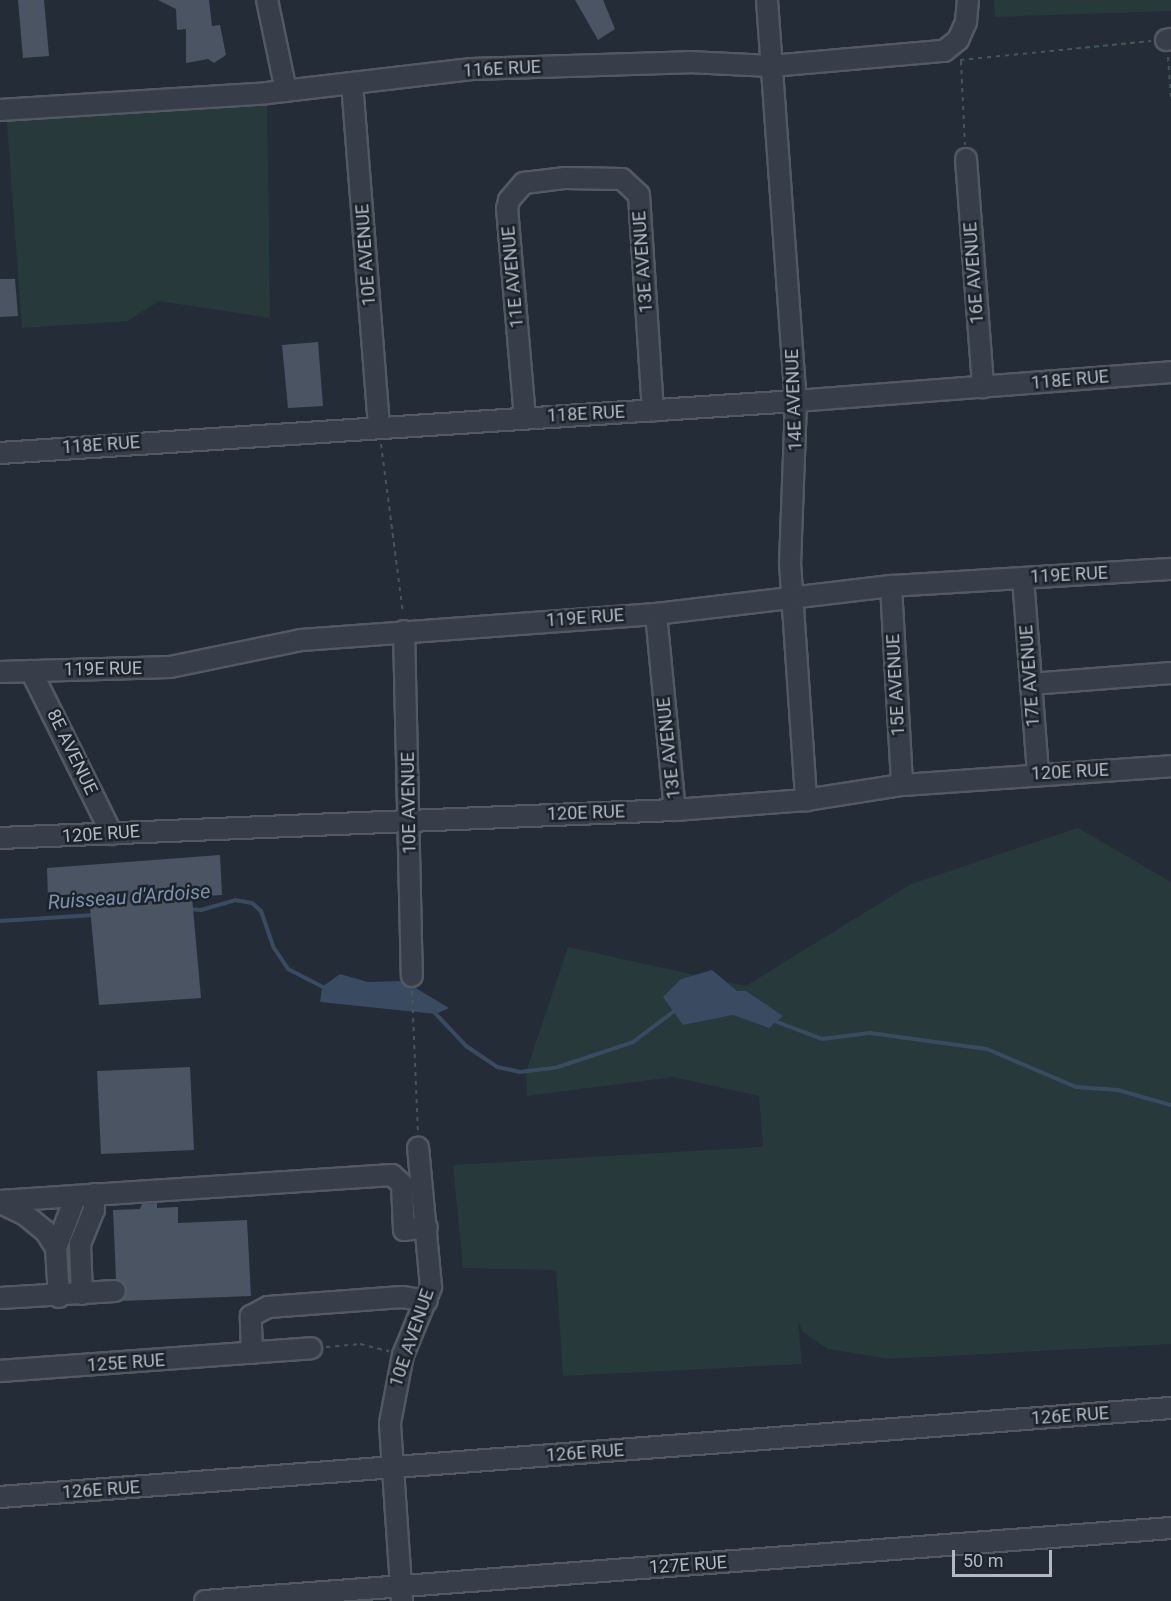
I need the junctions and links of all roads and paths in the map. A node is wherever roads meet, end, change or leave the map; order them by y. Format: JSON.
{"nodes":[{"id":1,"x":267,"y":0,"type":"edge"},
{"id":2,"x":767,"y":0,"type":"edge"},
{"id":3,"x":968,"y":0,"type":"edge"},
{"id":4,"x":1169,"y":39,"type":"edge"},
{"id":5,"x":953,"y":56,"type":"junction"},
{"id":6,"x":771,"y":66,"type":"junction"},
{"id":7,"x":352,"y":83,"type":"junction"},
{"id":8,"x":286,"y":91,"type":"junction"},
{"id":9,"x":1171,"y":99,"type":"edge"},
{"id":10,"x":0,"y":110,"type":"edge"},
{"id":11,"x":966,"y":159,"type":"joint"},
{"id":12,"x":564,"y":178,"type":"joint"},
{"id":13,"x":1171,"y":372,"type":"edge"},
{"id":14,"x":983,"y":387,"type":"junction"},
{"id":15,"x":796,"y":401,"type":"junction"},
{"id":16,"x":653,"y":411,"type":"junction"},
{"id":17,"x":525,"y":418,"type":"junction"},
{"id":18,"x":379,"y":426,"type":"junction"},
{"id":19,"x":0,"y":453,"type":"edge"},
{"id":20,"x":1171,"y":569,"type":"edge"},
{"id":21,"x":1023,"y":578,"type":"junction"},
{"id":22,"x":891,"y":586,"type":"junction"},
{"id":23,"x":794,"y":597,"type":"junction"},
{"id":24,"x":656,"y":614,"type":"junction"},
{"id":25,"x":404,"y":631,"type":"junction"},
{"id":26,"x":31,"y":670,"type":"junction"},
{"id":27,"x":0,"y":672,"type":"edge"},
{"id":28,"x":1171,"y":673,"type":"edge"},
{"id":29,"x":1030,"y":684,"type":"junction"},
{"id":30,"x":1171,"y":766,"type":"edge"},
{"id":31,"x":1038,"y":773,"type":"junction"},
{"id":32,"x":902,"y":785,"type":"junction"},
{"id":33,"x":806,"y":800,"type":"junction"},
{"id":34,"x":675,"y":810,"type":"junction"},
{"id":35,"x":410,"y":819,"type":"junction"},
{"id":36,"x":112,"y":834,"type":"junction"},
{"id":37,"x":0,"y":838,"type":"edge"},
{"id":38,"x":412,"y":976,"type":"joint"},
{"id":39,"x":418,"y":1148,"type":"joint"},
{"id":40,"x":85,"y":1195,"type":"junction"},
{"id":41,"x":0,"y":1202,"type":"edge"},
{"id":42,"x":427,"y":1227,"type":"junction"},
{"id":43,"x":56,"y":1248,"type":"junction"},
{"id":44,"x":115,"y":1291,"type":"dead end"},
{"id":45,"x":82,"y":1294,"type":"junction"},
{"id":46,"x":59,"y":1297,"type":"junction"},
{"id":47,"x":0,"y":1298,"type":"edge"},
{"id":48,"x":427,"y":1301,"type":"junction"},
{"id":49,"x":311,"y":1348,"type":"joint"},
{"id":50,"x":252,"y":1353,"type":"junction"},
{"id":51,"x":403,"y":1355,"type":"junction"},
{"id":52,"x":0,"y":1371,"type":"edge"},
{"id":53,"x":1171,"y":1408,"type":"edge"},
{"id":54,"x":390,"y":1468,"type":"junction"},
{"id":55,"x":0,"y":1497,"type":"edge"},
{"id":56,"x":1171,"y":1528,"type":"edge"},
{"id":57,"x":402,"y":1594,"type":"edge"},
{"id":58,"x":205,"y":1601,"type":"edge"}],
"edges":[{"from":1,"to":8,"type":"street"},
{"from":2,"to":6,"type":"street","name":"14E AVENUE"},
{"from":3,"to":5,"type":"street"},
{"from":4,"to":5,"type":"path"},
{"from":4,"to":9,"type":"path"},
{"from":5,"to":6,"type":"street","name":"116E RUE"},
{"from":5,"to":11,"type":"path"},
{"from":6,"to":7,"type":"street","name":"116E RUE"},
{"from":6,"to":15,"type":"street","name":"14E AVENUE"},
{"from":7,"to":8,"type":"street","name":"116E RUE"},
{"from":7,"to":18,"type":"street","name":"10E AVENUE"},
{"from":8,"to":10,"type":"street","name":"116E RUE"},
{"from":11,"to":14,"type":"street","name":"16E AVENUE"},
{"from":12,"to":16,"type":"street","name":"13E AVENUE"},
{"from":12,"to":17,"type":"street","name":"11E AVENUE"},
{"from":13,"to":14,"type":"street","name":"118E RUE"},
{"from":14,"to":15,"type":"street","name":"118E RUE"},
{"from":15,"to":16,"type":"street","name":"118E RUE"},
{"from":15,"to":23,"type":"street","name":"14E AVENUE"},
{"from":16,"to":17,"type":"street","name":"118E RUE"},
{"from":17,"to":18,"type":"street","name":"118E RUE"},
{"from":18,"to":19,"type":"street","name":"118E RUE"},
{"from":18,"to":25,"type":"path"},
{"from":20,"to":21,"type":"street","name":"119E RUE"},
{"from":21,"to":22,"type":"street","name":"119E RUE"},
{"from":21,"to":29,"type":"street","name":"17E AVENUE"},
{"from":22,"to":23,"type":"street","name":"119E RUE"},
{"from":22,"to":32,"type":"street","name":"15E AVENUE"},
{"from":23,"to":24,"type":"street","name":"119E RUE"},
{"from":23,"to":33,"type":"street","name":"14E AVENUE"},
{"from":24,"to":25,"type":"street","name":"119E RUE"},
{"from":24,"to":34,"type":"street","name":"13E AVENUE"},
{"from":25,"to":26,"type":"street","name":"119E RUE"},
{"from":25,"to":35,"type":"street","name":"10E AVENUE"},
{"from":26,"to":27,"type":"street","name":"119E RUE"},
{"from":26,"to":36,"type":"street","name":"8E AVENUE"},
{"from":28,"to":29,"type":"street"},
{"from":29,"to":31,"type":"street","name":"17E AVENUE"},
{"from":30,"to":31,"type":"street","name":"120E RUE"},
{"from":31,"to":32,"type":"street","name":"120E RUE"},
{"from":32,"to":33,"type":"street","name":"120E RUE"},
{"from":33,"to":34,"type":"street","name":"120E RUE"},
{"from":34,"to":35,"type":"street","name":"120E RUE"},
{"from":35,"to":36,"type":"street","name":"120E RUE"},
{"from":35,"to":38,"type":"street","name":"10E AVENUE"},
{"from":36,"to":37,"type":"street","name":"120E RUE"},
{"from":38,"to":39,"type":"path"},
{"from":39,"to":42,"type":"street","name":"10E AVENUE"},
{"from":40,"to":41,"type":"street"},
{"from":40,"to":42,"type":"street"},
{"from":40,"to":43,"type":"street"},
{"from":40,"to":45,"type":"street"},
{"from":41,"to":43,"type":"street"},
{"from":42,"to":48,"type":"street","name":"10E AVENUE"},
{"from":43,"to":46,"type":"street"},
{"from":44,"to":45,"type":"street"},
{"from":45,"to":46,"type":"street"},
{"from":46,"to":47,"type":"street"},
{"from":48,"to":50,"type":"street"},
{"from":48,"to":51,"type":"street","name":"10E AVENUE"},
{"from":49,"to":50,"type":"street","name":"125E RUE"},
{"from":49,"to":51,"type":"path"},
{"from":50,"to":52,"type":"street","name":"125E RUE"},
{"from":51,"to":54,"type":"street","name":"10E AVENUE"},
{"from":53,"to":54,"type":"street","name":"126E RUE"},
{"from":54,"to":55,"type":"street","name":"126E RUE"},
{"from":54,"to":57,"type":"street","name":"10E AVENUE"},
{"from":56,"to":57,"type":"street","name":"127E RUE"},
{"from":57,"to":58,"type":"street","name":"127E RUE"}]}
